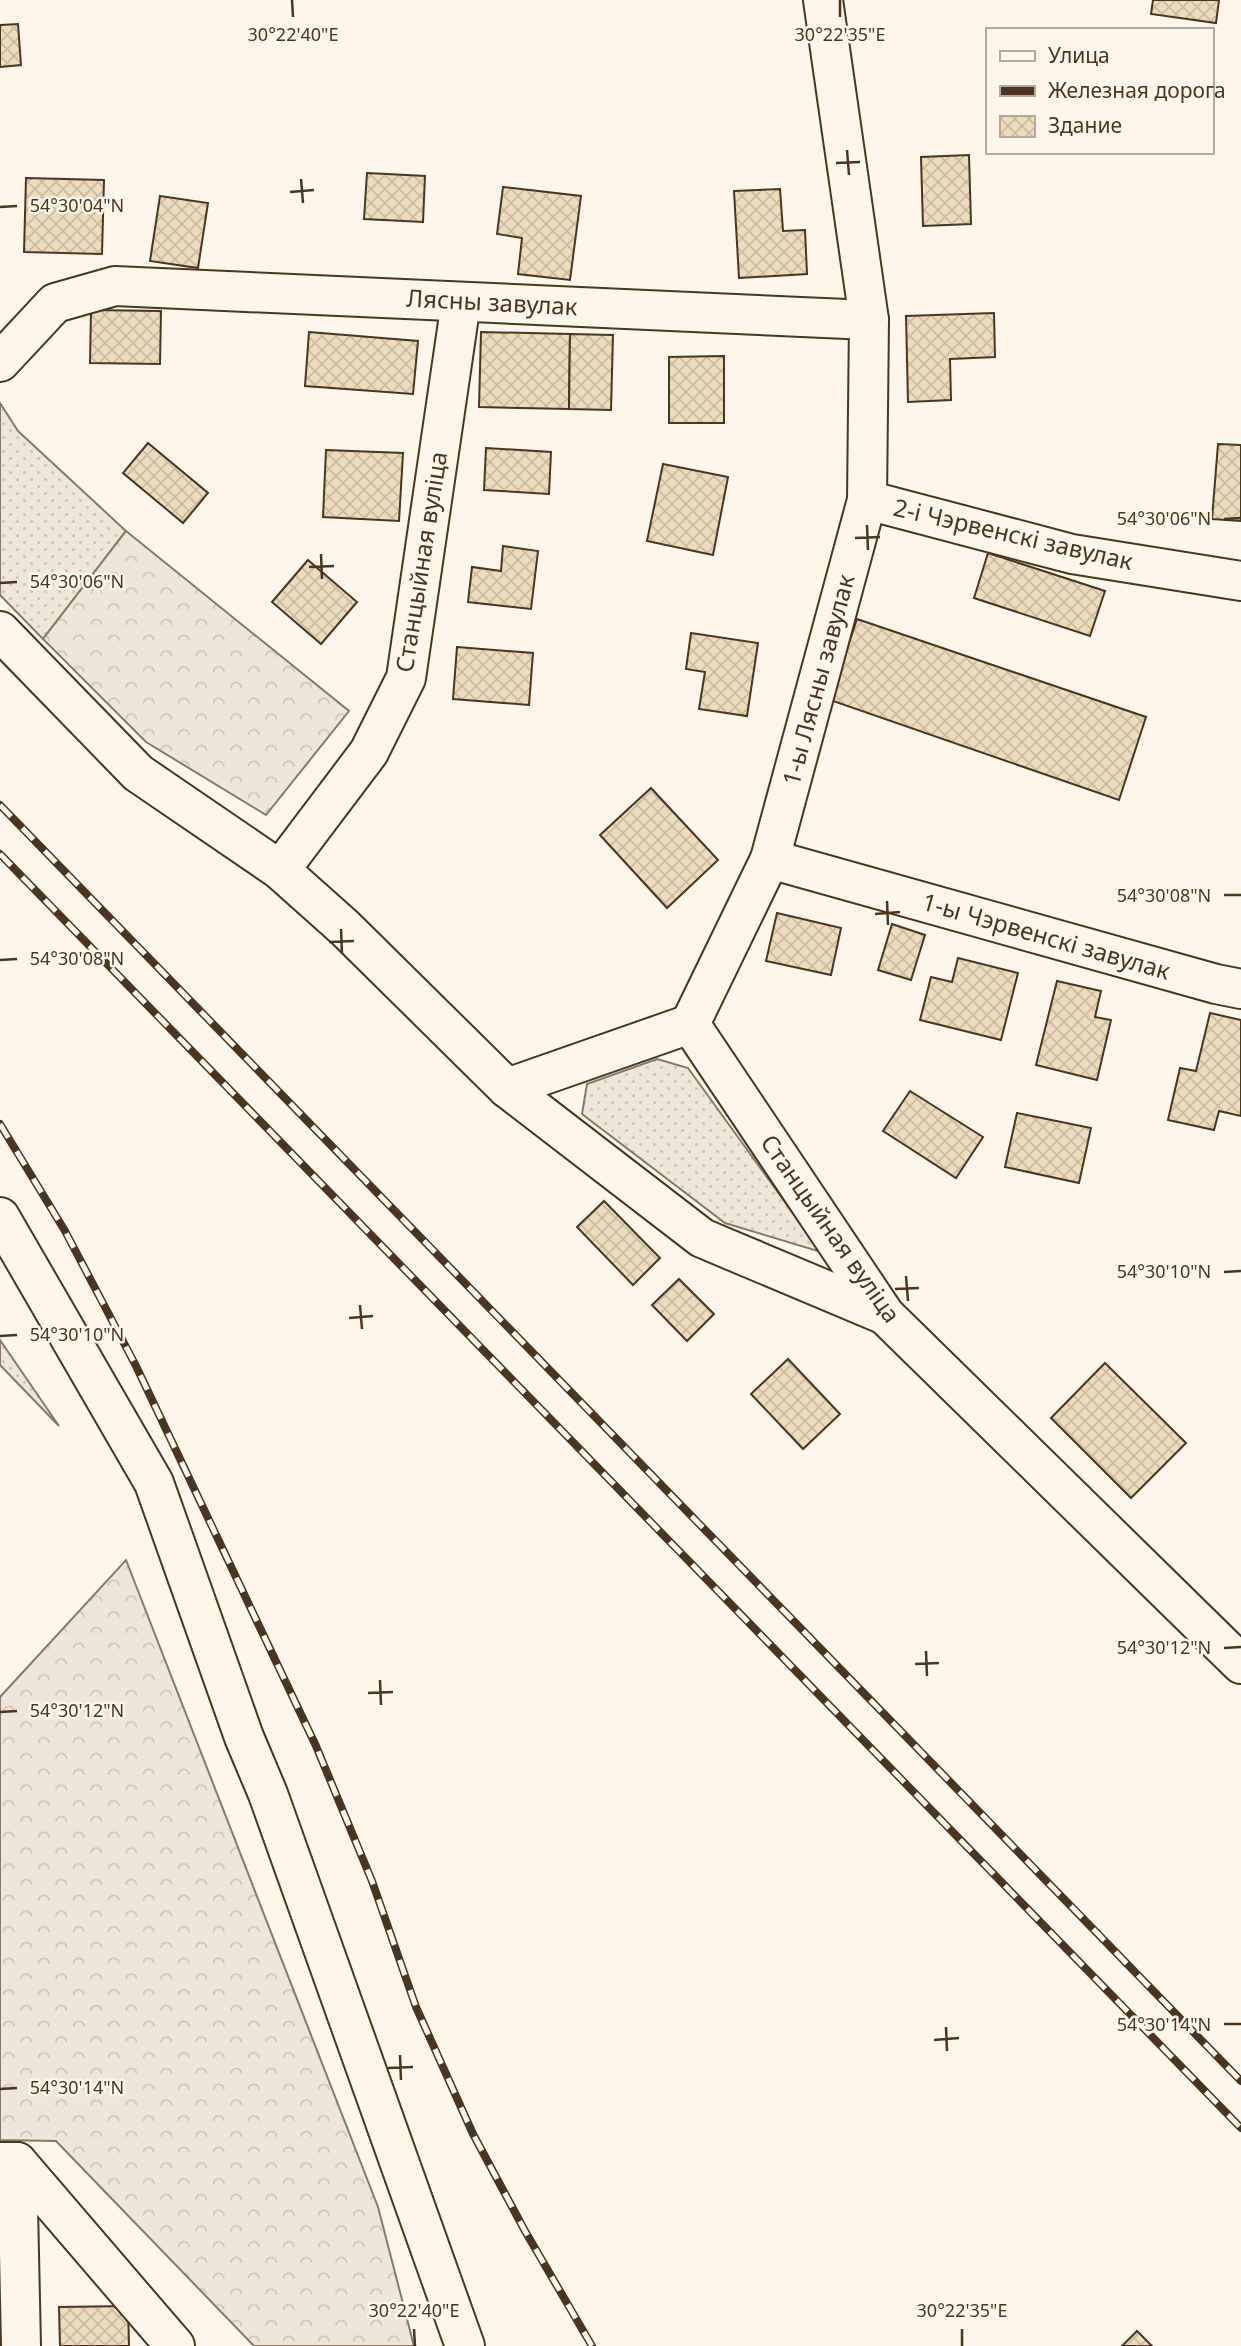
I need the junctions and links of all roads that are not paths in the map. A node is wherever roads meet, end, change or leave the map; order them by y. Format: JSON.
{"nodes":[{"id":1,"x":822,"y":0,"type":"edge"},
{"id":2,"x":461,"y":302,"type":"junction"},
{"id":3,"x":869,"y":320,"type":"junction"},
{"id":4,"x":0,"y":362,"type":"edge"},
{"id":5,"x":867,"y":500,"type":"junction"},
{"id":6,"x":1241,"y":581,"type":"edge"},
{"id":7,"x":0,"y":631,"type":"edge"},
{"id":8,"x":770,"y":859,"type":"junction"},
{"id":9,"x":280,"y":870,"type":"junction"},
{"id":10,"x":1241,"y":989,"type":"edge"},
{"id":11,"x":690,"y":1024,"type":"junction"},
{"id":12,"x":507,"y":1088,"type":"junction"},
{"id":13,"x":0,"y":1217,"type":"edge"},
{"id":14,"x":885,"y":1315,"type":"junction"},
{"id":15,"x":1241,"y":1664,"type":"edge"},
{"id":16,"x":9,"y":2162,"type":"edge"},
{"id":17,"x":21,"y":2346,"type":"edge"},
{"id":18,"x":175,"y":2346,"type":"edge"},
{"id":19,"x":465,"y":2346,"type":"edge"}],
"edges":[{"from":1,"to":3,"type":"street","name":"1-ы Лясны завулак"},
{"from":2,"to":3,"type":"street","name":"Лясны завулак"},
{"from":2,"to":4,"type":"street","name":"Лясны завулак"},
{"from":2,"to":9,"type":"street","name":"Станцыйная вуліца"},
{"from":3,"to":5,"type":"street","name":"1-ы Лясны завулак"},
{"from":5,"to":6,"type":"street","name":"2-і Чэрвенскі завулак"},
{"from":5,"to":8,"type":"street","name":"1-ы Лясны завулак"},
{"from":7,"to":9,"type":"street"},
{"from":8,"to":10,"type":"street","name":"1-ы Чэрвенскі завулак"},
{"from":8,"to":11,"type":"street"},
{"from":9,"to":12,"type":"street"},
{"from":11,"to":12,"type":"street"},
{"from":11,"to":14,"type":"street","name":"Станцыйная вуліца"},
{"from":12,"to":14,"type":"street"},
{"from":13,"to":19,"type":"street"},
{"from":14,"to":15,"type":"street","name":"Станцыйная вуліца"},
{"from":16,"to":17,"type":"street"},
{"from":16,"to":18,"type":"street"}]}
